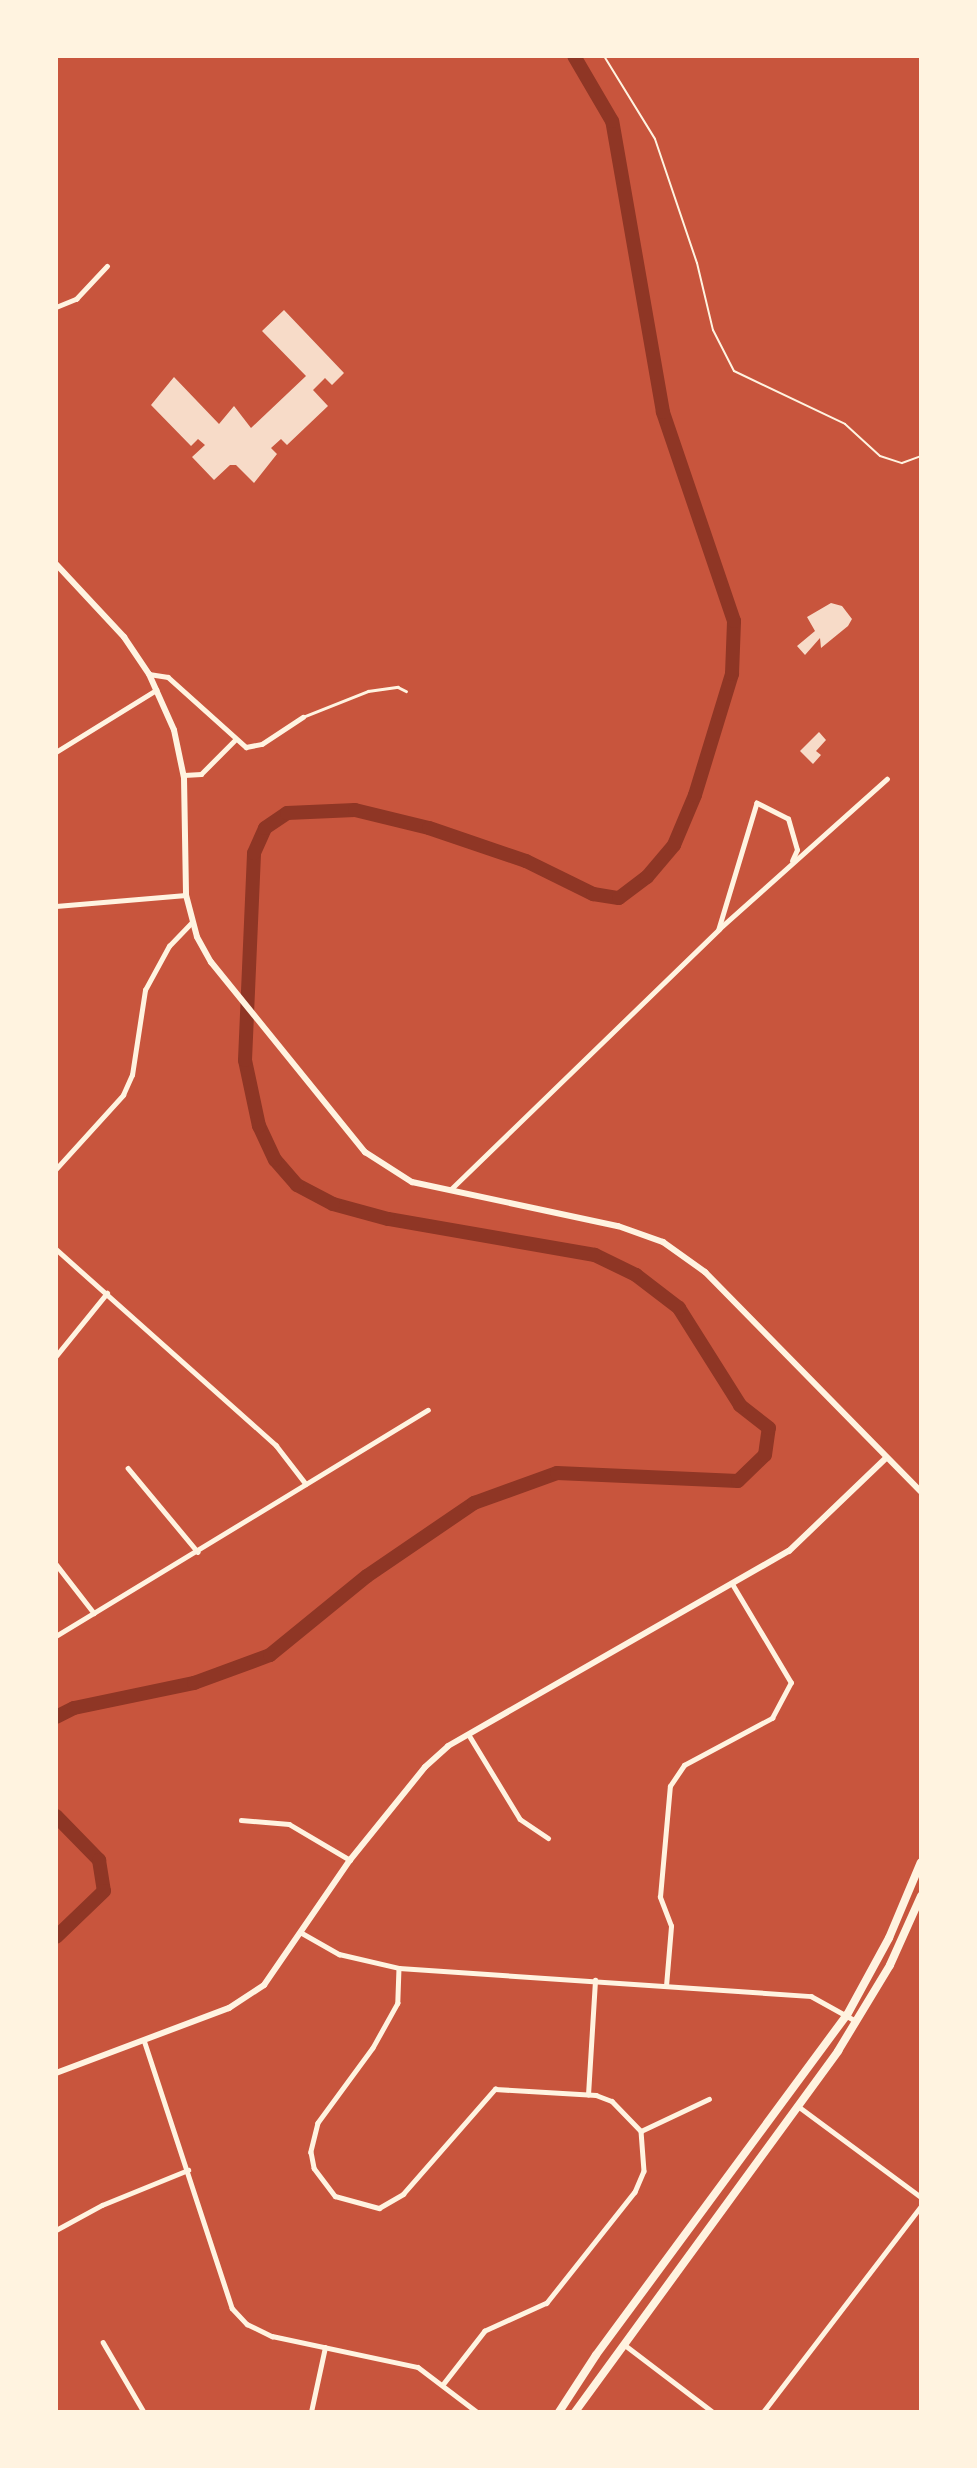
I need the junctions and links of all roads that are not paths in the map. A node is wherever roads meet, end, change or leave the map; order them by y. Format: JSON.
{"nodes":[{"id":1,"x":107,"y":266,"type":"dead end"},
{"id":2,"x":56,"y":307,"type":"edge"},
{"id":3,"x":56,"y":564,"type":"edge"},
{"id":4,"x":149,"y":674,"type":"junction"},
{"id":5,"x":157,"y":689,"type":"junction"},
{"id":6,"x":407,"y":691,"type":"dead end"},
{"id":7,"x":303,"y":717,"type":"joint"},
{"id":8,"x":234,"y":741,"type":"junction"},
{"id":9,"x":56,"y":752,"type":"edge"},
{"id":10,"x":184,"y":775,"type":"junction"},
{"id":11,"x":887,"y":779,"type":"dead end"},
{"id":12,"x":792,"y":861,"type":"junction"},
{"id":13,"x":186,"y":895,"type":"junction"},
{"id":14,"x":56,"y":906,"type":"edge"},
{"id":15,"x":191,"y":923,"type":"junction"},
{"id":16,"x":719,"y":929,"type":"junction"},
{"id":17,"x":56,"y":1170,"type":"edge"},
{"id":18,"x":447,"y":1192,"type":"junction"},
{"id":19,"x":56,"y":1249,"type":"edge"},
{"id":20,"x":107,"y":1293,"type":"junction"},
{"id":21,"x":56,"y":1356,"type":"edge"},
{"id":22,"x":428,"y":1410,"type":"dead end"},
{"id":23,"x":886,"y":1458,"type":"junction"},
{"id":24,"x":128,"y":1468,"type":"dead end"},
{"id":25,"x":306,"y":1484,"type":"junction"},
{"id":26,"x":921,"y":1492,"type":"edge"},
{"id":27,"x":198,"y":1552,"type":"junction"},
{"id":28,"x":56,"y":1564,"type":"edge"},
{"id":29,"x":732,"y":1584,"type":"junction"},
{"id":30,"x":94,"y":1613,"type":"junction"},
{"id":31,"x":56,"y":1636,"type":"edge"},
{"id":32,"x":468,"y":1734,"type":"junction"},
{"id":33,"x":241,"y":1820,"type":"dead end"},
{"id":34,"x":548,"y":1838,"type":"dead end"},
{"id":35,"x":351,"y":1860,"type":"junction"},
{"id":36,"x":921,"y":1862,"type":"edge"},
{"id":37,"x":921,"y":1896,"type":"edge"},
{"id":38,"x":302,"y":1933,"type":"junction"},
{"id":39,"x":399,"y":1968,"type":"junction"},
{"id":40,"x":596,"y":1980,"type":"junction"},
{"id":41,"x":666,"y":1986,"type":"junction"},
{"id":42,"x":847,"y":2015,"type":"junction"},
{"id":43,"x":857,"y":2022,"type":"junction"},
{"id":44,"x":144,"y":2040,"type":"junction"},
{"id":45,"x":56,"y":2073,"type":"edge"},
{"id":46,"x":588,"y":2095,"type":"junction"},
{"id":47,"x":709,"y":2099,"type":"dead end"},
{"id":48,"x":798,"y":2105,"type":"junction"},
{"id":49,"x":640,"y":2131,"type":"junction"},
{"id":50,"x":188,"y":2170,"type":"junction"},
{"id":51,"x":921,"y":2197,"type":"edge"},
{"id":52,"x":921,"y":2206,"type":"edge"},
{"id":53,"x":56,"y":2230,"type":"edge"},
{"id":54,"x":103,"y":2342,"type":"dead end"},
{"id":55,"x":622,"y":2342,"type":"junction"},
{"id":56,"x":324,"y":2347,"type":"junction"},
{"id":57,"x":443,"y":2385,"type":"junction"},
{"id":58,"x":144,"y":2412,"type":"edge"},
{"id":59,"x":311,"y":2412,"type":"edge"},
{"id":60,"x":477,"y":2412,"type":"edge"},
{"id":61,"x":559,"y":2412,"type":"edge"},
{"id":62,"x":575,"y":2412,"type":"edge"},
{"id":63,"x":713,"y":2412,"type":"edge"},
{"id":64,"x":763,"y":2412,"type":"edge"}],
"edges":[{"from":1,"to":2,"type":"street"},
{"from":3,"to":4,"type":"street"},
{"from":4,"to":5,"type":"street"},
{"from":4,"to":8,"type":"street"},
{"from":5,"to":9,"type":"street"},
{"from":5,"to":10,"type":"street"},
{"from":6,"to":7,"type":"lane"},
{"from":7,"to":8,"type":"street"},
{"from":8,"to":10,"type":"street"},
{"from":10,"to":13,"type":"street"},
{"from":11,"to":12,"type":"street"},
{"from":12,"to":16,"type":"street"},
{"from":12,"to":16,"type":"street"},
{"from":13,"to":14,"type":"street"},
{"from":13,"to":15,"type":"street"},
{"from":15,"to":17,"type":"street"},
{"from":15,"to":18,"type":"street"},
{"from":16,"to":18,"type":"street"},
{"from":18,"to":23,"type":"street"},
{"from":19,"to":20,"type":"street"},
{"from":20,"to":21,"type":"street"},
{"from":20,"to":25,"type":"street"},
{"from":22,"to":25,"type":"street"},
{"from":23,"to":26,"type":"street"},
{"from":23,"to":29,"type":"street"},
{"from":24,"to":27,"type":"street"},
{"from":25,"to":27,"type":"street"},
{"from":27,"to":30,"type":"street"},
{"from":28,"to":30,"type":"street"},
{"from":29,"to":32,"type":"street"},
{"from":29,"to":41,"type":"street"},
{"from":30,"to":31,"type":"street"},
{"from":32,"to":34,"type":"street"},
{"from":32,"to":35,"type":"street"},
{"from":33,"to":35,"type":"street"},
{"from":35,"to":38,"type":"street"},
{"from":36,"to":42,"type":"main road"},
{"from":37,"to":43,"type":"main road"},
{"from":38,"to":39,"type":"street"},
{"from":38,"to":44,"type":"street"},
{"from":39,"to":40,"type":"street"},
{"from":39,"to":46,"type":"street"},
{"from":40,"to":41,"type":"street"},
{"from":40,"to":46,"type":"street"},
{"from":41,"to":42,"type":"street"},
{"from":42,"to":43,"type":"street"},
{"from":42,"to":61,"type":"main road"},
{"from":43,"to":48,"type":"main road"},
{"from":44,"to":45,"type":"street"},
{"from":44,"to":50,"type":"street"},
{"from":46,"to":49,"type":"street"},
{"from":47,"to":49,"type":"street"},
{"from":48,"to":51,"type":"street"},
{"from":48,"to":55,"type":"main road"},
{"from":49,"to":57,"type":"street"},
{"from":50,"to":53,"type":"street"},
{"from":50,"to":56,"type":"street"},
{"from":52,"to":64,"type":"street"},
{"from":54,"to":58,"type":"street"},
{"from":55,"to":62,"type":"main road"},
{"from":55,"to":63,"type":"street"},
{"from":56,"to":57,"type":"street"},
{"from":56,"to":59,"type":"street"},
{"from":57,"to":60,"type":"street"}]}
